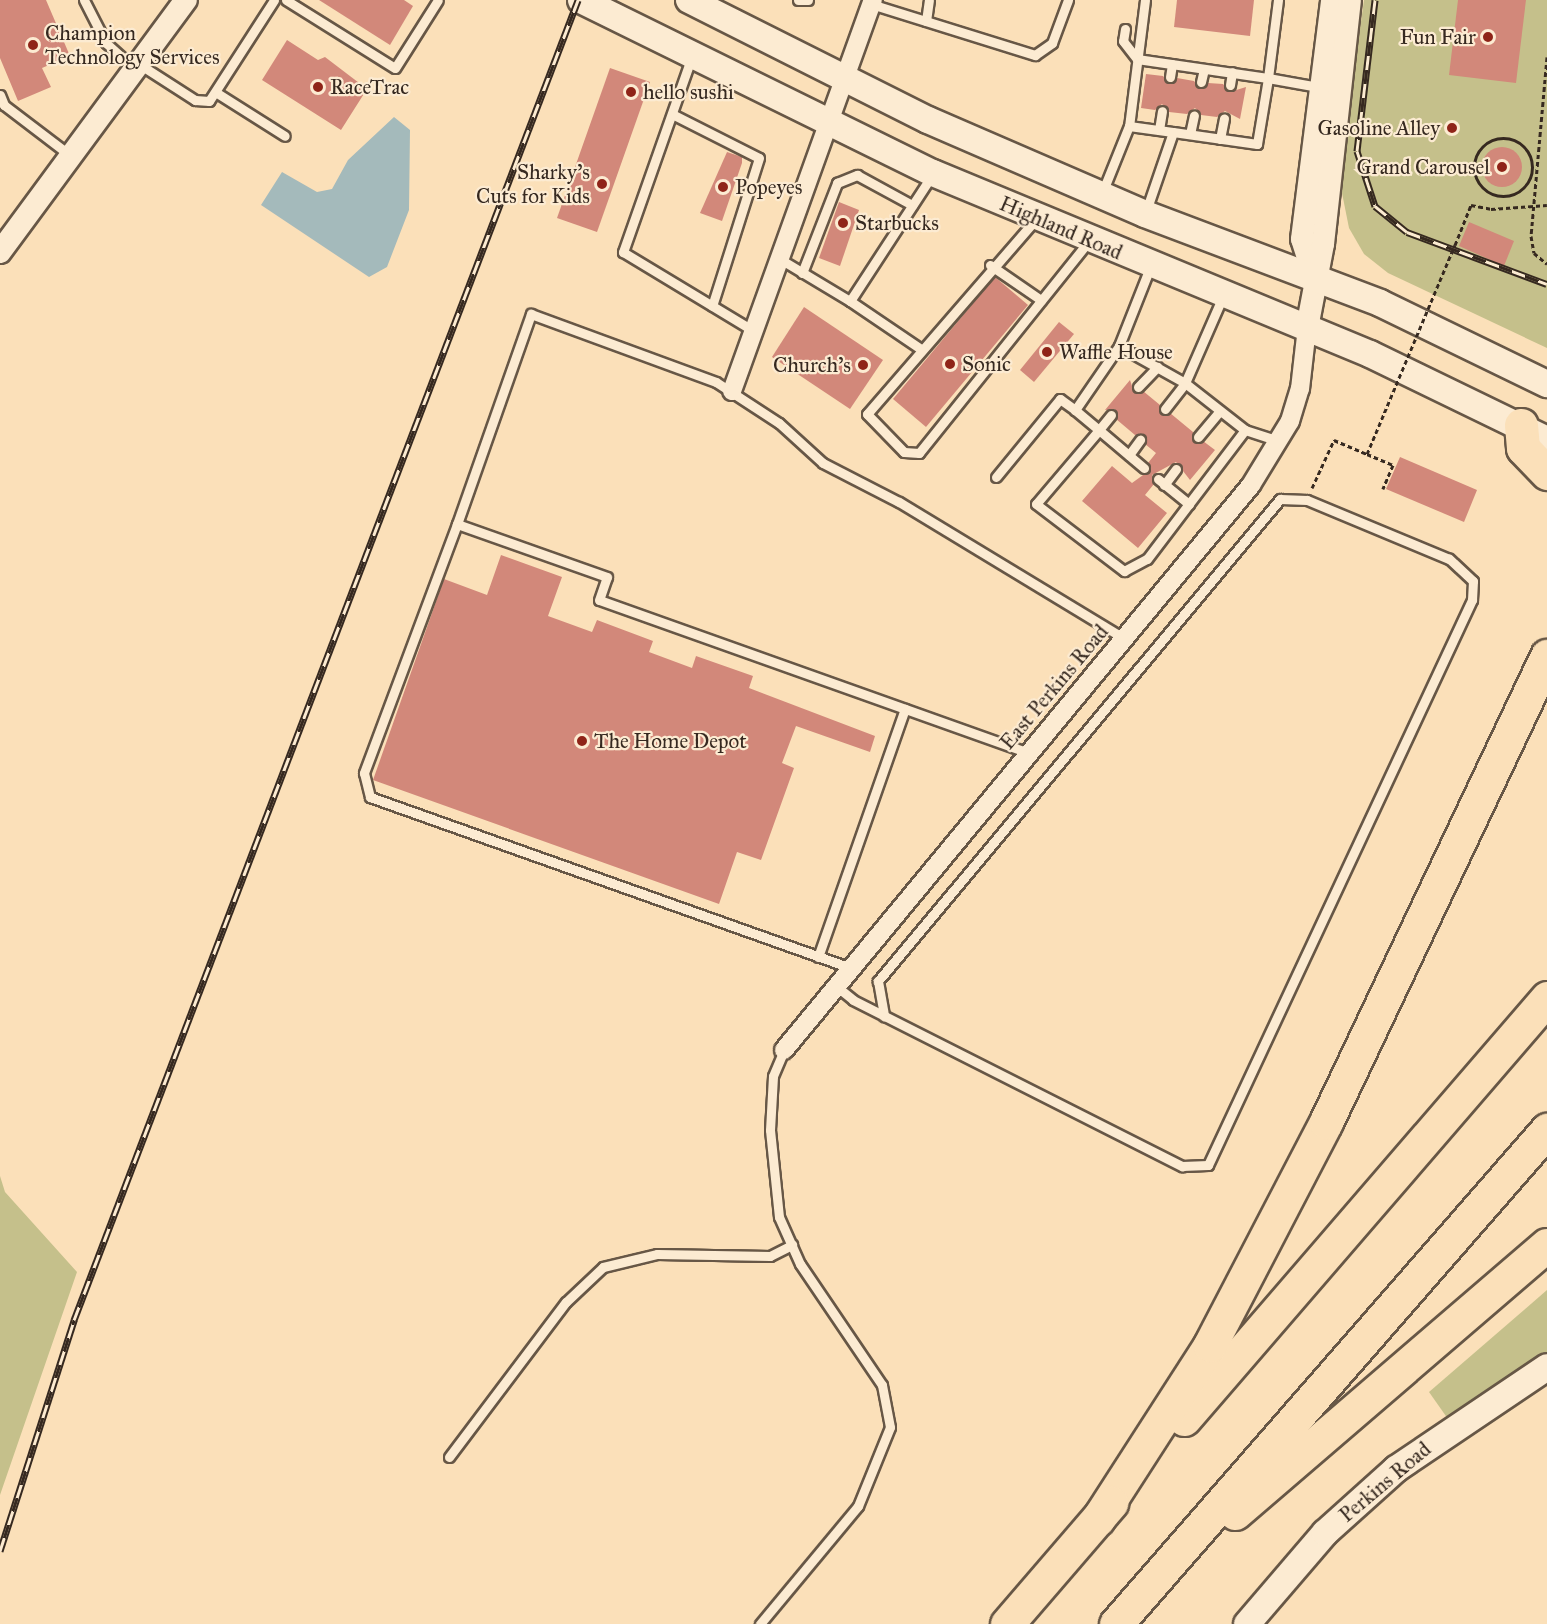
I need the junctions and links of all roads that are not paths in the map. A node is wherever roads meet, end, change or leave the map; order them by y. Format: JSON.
{"nodes":[{"id":1,"x":84,"y":0,"type":"edge"},
{"id":2,"x":274,"y":0,"type":"edge"},
{"id":3,"x":286,"y":0,"type":"edge"},
{"id":4,"x":424,"y":0,"type":"edge"},
{"id":5,"x":581,"y":0,"type":"edge"},
{"id":6,"x":689,"y":0,"type":"edge"},
{"id":7,"x":798,"y":0,"type":"edge"},
{"id":8,"x":808,"y":0,"type":"edge"},
{"id":9,"x":929,"y":0,"type":"edge"},
{"id":10,"x":1068,"y":0,"type":"edge"},
{"id":11,"x":1144,"y":0,"type":"edge"},
{"id":12,"x":1278,"y":0,"type":"edge"},
{"id":13,"x":1332,"y":0,"type":"edge"},
{"id":14,"x":1350,"y":0,"type":"edge"},
{"id":15,"x":184,"y":1,"type":"edge"},
{"id":16,"x":872,"y":2,"type":"edge"},
{"id":17,"x":436,"y":3,"type":"edge"},
{"id":18,"x":927,"y":21,"type":"junction"},
{"id":19,"x":1125,"y":29,"type":"dead end"},
{"id":20,"x":693,"y":55,"type":"junction"},
{"id":21,"x":1137,"y":59,"type":"junction"},
{"id":22,"x":1172,"y":64,"type":"junction"},
{"id":23,"x":137,"y":67,"type":"junction"},
{"id":24,"x":1204,"y":69,"type":"junction"},
{"id":25,"x":1232,"y":72,"type":"junction"},
{"id":26,"x":1170,"y":77,"type":"dead end"},
{"id":27,"x":1268,"y":78,"type":"junction"},
{"id":28,"x":845,"y":80,"type":"junction"},
{"id":29,"x":1201,"y":82,"type":"dead end"},
{"id":30,"x":1230,"y":85,"type":"dead end"},
{"id":31,"x":1318,"y":87,"type":"junction"},
{"id":32,"x":217,"y":93,"type":"junction"},
{"id":33,"x":0,"y":95,"type":"edge"},
{"id":34,"x":1162,"y":111,"type":"dead end"},
{"id":35,"x":672,"y":114,"type":"junction"},
{"id":36,"x":1194,"y":115,"type":"dead end"},
{"id":37,"x":1224,"y":118,"type":"dead end"},
{"id":38,"x":828,"y":124,"type":"junction"},
{"id":39,"x":1129,"y":126,"type":"junction"},
{"id":40,"x":1159,"y":130,"type":"junction"},
{"id":41,"x":1173,"y":132,"type":"junction"},
{"id":42,"x":1190,"y":134,"type":"junction"},
{"id":43,"x":285,"y":136,"type":"dead end"},
{"id":44,"x":1220,"y":139,"type":"junction"},
{"id":45,"x":71,"y":156,"type":"junction"},
{"id":46,"x":933,"y":173,"type":"junction"},
{"id":47,"x":1102,"y":193,"type":"junction"},
{"id":48,"x":912,"y":205,"type":"junction"},
{"id":49,"x":1145,"y":214,"type":"junction"},
{"id":50,"x":1036,"y":219,"type":"junction"},
{"id":51,"x":1089,"y":241,"type":"junction"},
{"id":52,"x":0,"y":252,"type":"edge"},
{"id":53,"x":780,"y":260,"type":"junction"},
{"id":54,"x":990,"y":265,"type":"junction"},
{"id":55,"x":1151,"y":265,"type":"junction"},
{"id":56,"x":802,"y":273,"type":"junction"},
{"id":57,"x":1316,"y":281,"type":"junction"},
{"id":58,"x":1223,"y":295,"type":"junction"},
{"id":59,"x":1041,"y":300,"type":"junction"},
{"id":60,"x":850,"y":301,"type":"junction"},
{"id":61,"x":712,"y":306,"type":"junction"},
{"id":62,"x":1307,"y":328,"type":"junction"},
{"id":63,"x":754,"y":331,"type":"junction"},
{"id":64,"x":1119,"y":346,"type":"junction"},
{"id":65,"x":921,"y":349,"type":"junction"},
{"id":66,"x":1157,"y":367,"type":"junction"},
{"id":67,"x":1185,"y":383,"type":"junction"},
{"id":68,"x":1547,"y":384,"type":"edge"},
{"id":69,"x":1138,"y":387,"type":"dead end"},
{"id":70,"x":732,"y":391,"type":"junction"},
{"id":71,"x":1075,"y":410,"type":"junction"},
{"id":72,"x":1165,"y":410,"type":"dead end"},
{"id":73,"x":1220,"y":411,"type":"junction"},
{"id":74,"x":1111,"y":415,"type":"dead end"},
{"id":75,"x":1099,"y":430,"type":"junction"},
{"id":76,"x":1245,"y":430,"type":"junction"},
{"id":77,"x":1534,"y":433,"type":"edge"},
{"id":78,"x":1198,"y":437,"type":"dead end"},
{"id":79,"x":1140,"y":440,"type":"dead end"},
{"id":80,"x":1279,"y":441,"type":"junction"},
{"id":81,"x":1129,"y":454,"type":"junction"},
{"id":82,"x":1144,"y":468,"type":"dead end"},
{"id":83,"x":1176,"y":469,"type":"dead end"},
{"id":84,"x":1547,"y":473,"type":"edge"},
{"id":85,"x":996,"y":477,"type":"dead end"},
{"id":86,"x":1189,"y":504,"type":"junction"},
{"id":87,"x":457,"y":524,"type":"junction"},
{"id":88,"x":1124,"y":638,"type":"junction"},
{"id":89,"x":1547,"y":656,"type":"edge"},
{"id":90,"x":905,"y":709,"type":"junction"},
{"id":91,"x":1029,"y":753,"type":"junction"},
{"id":92,"x":818,"y":957,"type":"junction"},
{"id":93,"x":851,"y":968,"type":"junction"},
{"id":94,"x":836,"y":986,"type":"junction"},
{"id":95,"x":1547,"y":998,"type":"edge"},
{"id":96,"x":884,"y":1016,"type":"junction"},
{"id":97,"x":784,"y":1050,"type":"joint"},
{"id":98,"x":1547,"y":1130,"type":"edge"},
{"id":99,"x":792,"y":1245,"type":"junction"},
{"id":100,"x":1547,"y":1245,"type":"edge"},
{"id":101,"x":1547,"y":1366,"type":"edge"},
{"id":102,"x":449,"y":1457,"type":"dead end"},
{"id":103,"x":1098,"y":1519,"type":"junction"},
{"id":104,"x":1149,"y":1586,"type":"junction"},
{"id":105,"x":760,"y":1624,"type":"edge"},
{"id":106,"x":1007,"y":1624,"type":"edge"},
{"id":107,"x":1116,"y":1624,"type":"edge"},
{"id":108,"x":1246,"y":1624,"type":"edge"}],
"edges":[{"from":1,"to":23,"type":"lane"},
{"from":2,"to":32,"type":"lane"},
{"from":3,"to":17,"type":"lane"},
{"from":4,"to":17,"type":"lane"},
{"from":5,"to":20,"type":"main road","name":"Highland Road"},
{"from":6,"to":28,"type":"main road"},
{"from":7,"to":8,"type":"lane"},
{"from":9,"to":18,"type":"lane"},
{"from":10,"to":18,"type":"lane"},
{"from":11,"to":21,"type":"lane"},
{"from":12,"to":27,"type":"lane"},
{"from":13,"to":31,"type":"street"},
{"from":14,"to":57,"type":"street"},
{"from":15,"to":23,"type":"street"},
{"from":16,"to":18,"type":"lane"},
{"from":16,"to":28,"type":"street"},
{"from":19,"to":21,"type":"lane"},
{"from":20,"to":35,"type":"lane"},
{"from":20,"to":38,"type":"main road","name":"Highland Road"},
{"from":21,"to":22,"type":"lane"},
{"from":21,"to":39,"type":"lane"},
{"from":22,"to":24,"type":"lane"},
{"from":22,"to":26,"type":"lane"},
{"from":23,"to":32,"type":"lane"},
{"from":23,"to":45,"type":"street"},
{"from":24,"to":25,"type":"lane"},
{"from":24,"to":29,"type":"lane"},
{"from":25,"to":27,"type":"lane"},
{"from":25,"to":30,"type":"lane"},
{"from":27,"to":31,"type":"lane"},
{"from":27,"to":44,"type":"lane"},
{"from":28,"to":38,"type":"street"},
{"from":28,"to":47,"type":"main road"},
{"from":31,"to":57,"type":"street"},
{"from":32,"to":43,"type":"lane"},
{"from":33,"to":45,"type":"lane"},
{"from":34,"to":40,"type":"lane"},
{"from":35,"to":61,"type":"lane"},
{"from":35,"to":61,"type":"lane"},
{"from":36,"to":42,"type":"lane"},
{"from":37,"to":44,"type":"lane"},
{"from":38,"to":46,"type":"main road","name":"Highland Road"},
{"from":38,"to":53,"type":"street"},
{"from":39,"to":40,"type":"lane"},
{"from":39,"to":47,"type":"lane"},
{"from":40,"to":41,"type":"lane"},
{"from":41,"to":42,"type":"lane"},
{"from":41,"to":49,"type":"lane"},
{"from":42,"to":44,"type":"lane"},
{"from":45,"to":52,"type":"street"},
{"from":46,"to":48,"type":"lane"},
{"from":46,"to":50,"type":"main road","name":"Highland Road"},
{"from":47,"to":49,"type":"main road"},
{"from":48,"to":56,"type":"lane"},
{"from":48,"to":60,"type":"lane"},
{"from":49,"to":57,"type":"main road"},
{"from":50,"to":51,"type":"main road","name":"Highland Road"},
{"from":50,"to":54,"type":"lane"},
{"from":51,"to":55,"type":"main road","name":"Highland Road"},
{"from":51,"to":59,"type":"lane"},
{"from":53,"to":56,"type":"lane"},
{"from":53,"to":63,"type":"street"},
{"from":54,"to":59,"type":"lane"},
{"from":54,"to":65,"type":"lane"},
{"from":55,"to":58,"type":"main road","name":"Highland Road"},
{"from":55,"to":64,"type":"lane"},
{"from":56,"to":60,"type":"lane"},
{"from":57,"to":62,"type":"street"},
{"from":57,"to":68,"type":"main road"},
{"from":58,"to":62,"type":"main road","name":"Highland Road"},
{"from":58,"to":67,"type":"lane"},
{"from":59,"to":65,"type":"lane"},
{"from":60,"to":65,"type":"lane"},
{"from":61,"to":63,"type":"lane"},
{"from":62,"to":77,"type":"main road","name":"Highland Road"},
{"from":62,"to":80,"type":"street","name":"East Perkins Road"},
{"from":63,"to":70,"type":"street"},
{"from":64,"to":66,"type":"lane"},
{"from":64,"to":71,"type":"lane"},
{"from":66,"to":67,"type":"lane"},
{"from":66,"to":69,"type":"lane"},
{"from":67,"to":72,"type":"lane"},
{"from":67,"to":73,"type":"lane"},
{"from":70,"to":87,"type":"lane"},
{"from":70,"to":88,"type":"lane"},
{"from":71,"to":75,"type":"lane"},
{"from":71,"to":85,"type":"lane"},
{"from":73,"to":76,"type":"lane"},
{"from":73,"to":78,"type":"lane"},
{"from":74,"to":75,"type":"lane"},
{"from":75,"to":81,"type":"lane"},
{"from":75,"to":86,"type":"lane"},
{"from":76,"to":80,"type":"lane"},
{"from":76,"to":86,"type":"lane"},
{"from":77,"to":84,"type":"highway"},
{"from":79,"to":81,"type":"lane"},
{"from":80,"to":88,"type":"street","name":"East Perkins Road"},
{"from":81,"to":82,"type":"lane"},
{"from":83,"to":86,"type":"lane"},
{"from":87,"to":90,"type":"lane"},
{"from":87,"to":92,"type":"lane"},
{"from":88,"to":91,"type":"street","name":"East Perkins Road"},
{"from":89,"to":103,"type":"highway"},
{"from":90,"to":91,"type":"lane"},
{"from":90,"to":92,"type":"lane"},
{"from":91,"to":93,"type":"street","name":"East Perkins Road"},
{"from":92,"to":93,"type":"lane"},
{"from":93,"to":94,"type":"street","name":"East Perkins Road"},
{"from":94,"to":96,"type":"lane"},
{"from":94,"to":97,"type":"street","name":"East Perkins Road"},
{"from":95,"to":103,"type":"highway"},
{"from":96,"to":96,"type":"lane"},
{"from":97,"to":99,"type":"lane"},
{"from":98,"to":104,"type":"highway"},
{"from":99,"to":102,"type":"lane"},
{"from":99,"to":105,"type":"lane"},
{"from":100,"to":104,"type":"highway"},
{"from":101,"to":108,"type":"main road","name":"Perkins Road"},
{"from":103,"to":106,"type":"highway"},
{"from":104,"to":107,"type":"highway"}]}
